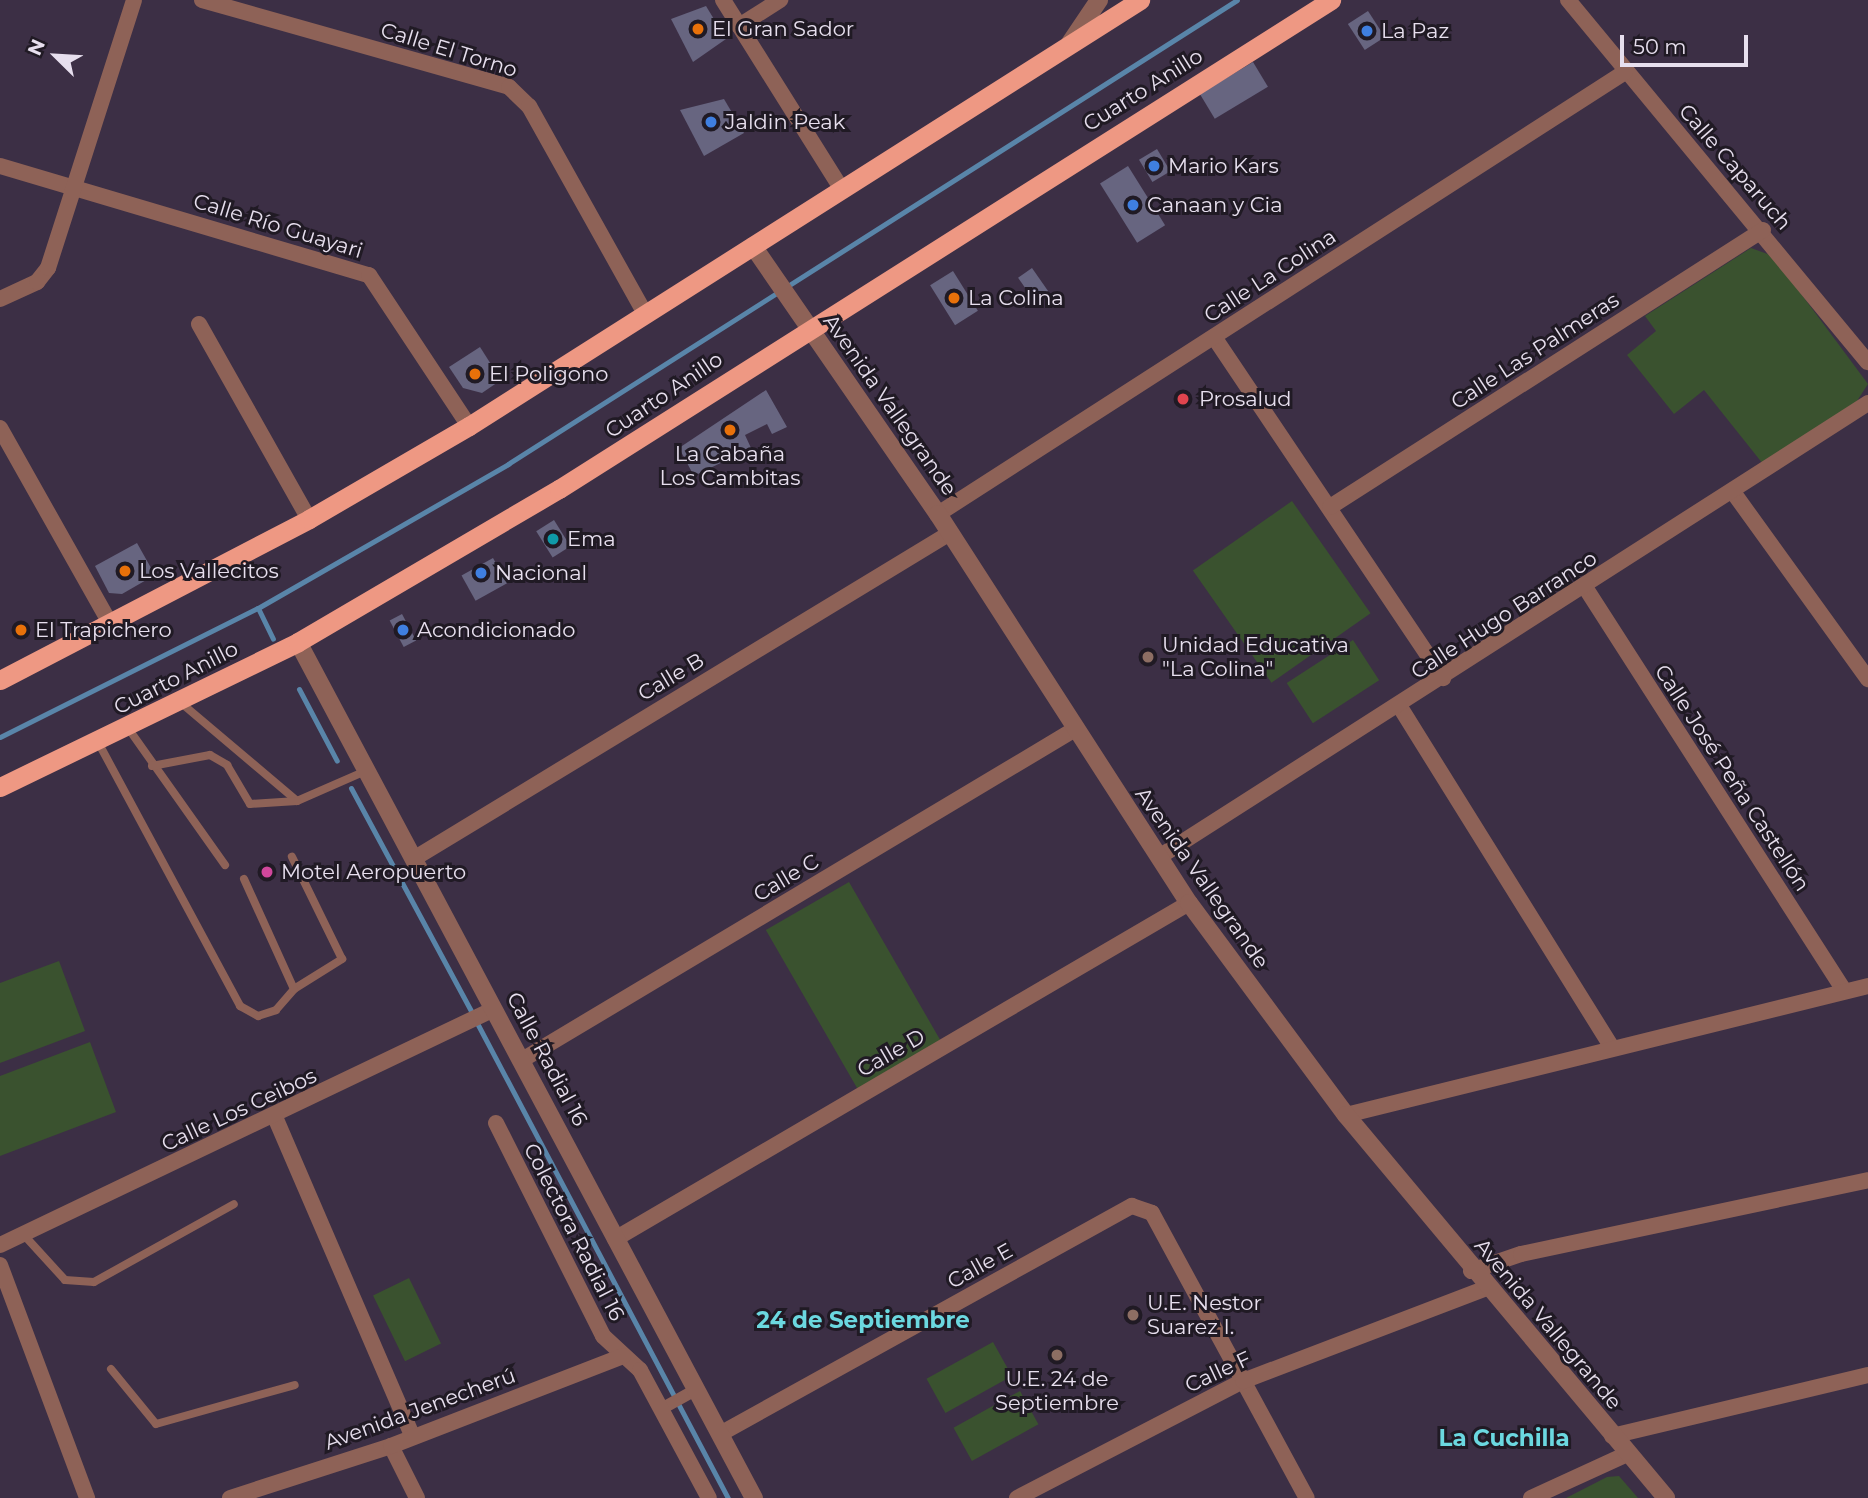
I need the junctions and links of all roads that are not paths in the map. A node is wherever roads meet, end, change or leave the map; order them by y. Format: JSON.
{"nodes":[{"id":1,"x":134,"y":0,"type":"edge"},
{"id":2,"x":202,"y":0,"type":"edge"},
{"id":3,"x":723,"y":0,"type":"edge"},
{"id":4,"x":780,"y":0,"type":"edge"},
{"id":5,"x":1100,"y":0,"type":"edge"},
{"id":6,"x":1140,"y":0,"type":"edge"},
{"id":7,"x":1331,"y":0,"type":"edge"},
{"id":8,"x":1568,"y":0,"type":"edge"},
{"id":9,"x":739,"y":26,"type":"junction"},
{"id":10,"x":1068,"y":46,"type":"junction"},
{"id":11,"x":1625,"y":72,"type":"junction"},
{"id":12,"x":0,"y":166,"type":"edge"},
{"id":13,"x":77,"y":189,"type":"junction"},
{"id":14,"x":842,"y":190,"type":"junction"},
{"id":15,"x":1763,"y":230,"type":"junction"},
{"id":16,"x":753,"y":246,"type":"junction"},
{"id":17,"x":0,"y":299,"type":"edge"},
{"id":18,"x":646,"y":315,"type":"junction"},
{"id":19,"x":199,"y":324,"type":"dead end"},
{"id":20,"x":808,"y":326,"type":"junction"},
{"id":21,"x":1214,"y":337,"type":"junction"},
{"id":22,"x":1868,"y":362,"type":"edge"},
{"id":23,"x":1868,"y":402,"type":"edge"},
{"id":24,"x":470,"y":426,"type":"junction"},
{"id":25,"x":0,"y":428,"type":"edge"},
{"id":26,"x":1733,"y":492,"type":"junction"},
{"id":27,"x":1330,"y":507,"type":"junction"},
{"id":28,"x":938,"y":514,"type":"junction"},
{"id":29,"x":309,"y":519,"type":"junction"},
{"id":30,"x":950,"y":533,"type":"junction"},
{"id":31,"x":1585,"y":587,"type":"junction"},
{"id":32,"x":111,"y":625,"type":"junction"},
{"id":33,"x":298,"y":642,"type":"junction"},
{"id":34,"x":1443,"y":678,"type":"junction"},
{"id":35,"x":1868,"y":679,"type":"edge"},
{"id":36,"x":0,"y":680,"type":"edge"},
{"id":37,"x":180,"y":702,"type":"junction"},
{"id":38,"x":1400,"y":706,"type":"junction"},
{"id":39,"x":128,"y":728,"type":"junction"},
{"id":40,"x":1072,"y":731,"type":"junction"},
{"id":41,"x":98,"y":742,"type":"junction"},
{"id":42,"x":152,"y":766,"type":"junction"},
{"id":43,"x":368,"y":770,"type":"junction"},
{"id":44,"x":0,"y":787,"type":"edge"},
{"id":45,"x":297,"y":801,"type":"junction"},
{"id":46,"x":292,"y":857,"type":"dead end"},
{"id":47,"x":415,"y":858,"type":"junction"},
{"id":48,"x":1159,"y":858,"type":"junction"},
{"id":49,"x":225,"y":866,"type":"dead end"},
{"id":50,"x":243,"y":879,"type":"dead end"},
{"id":51,"x":1189,"y":903,"type":"junction"},
{"id":52,"x":1868,"y":986,"type":"edge"},
{"id":53,"x":294,"y":989,"type":"junction"},
{"id":54,"x":1844,"y":991,"type":"junction"},
{"id":55,"x":494,"y":1009,"type":"junction"},
{"id":56,"x":1612,"y":1048,"type":"junction"},
{"id":57,"x":522,"y":1060,"type":"junction"},
{"id":58,"x":1346,"y":1115,"type":"junction"},
{"id":59,"x":275,"y":1117,"type":"junction"},
{"id":60,"x":496,"y":1123,"type":"dead end"},
{"id":61,"x":1868,"y":1180,"type":"edge"},
{"id":62,"x":234,"y":1204,"type":"dead end"},
{"id":63,"x":23,"y":1234,"type":"junction"},
{"id":64,"x":615,"y":1239,"type":"junction"},
{"id":65,"x":0,"y":1245,"type":"edge"},
{"id":66,"x":0,"y":1265,"type":"edge"},
{"id":67,"x":1471,"y":1271,"type":"junction"},
{"id":68,"x":1486,"y":1288,"type":"junction"},
{"id":69,"x":623,"y":1356,"type":"junction"},
{"id":70,"x":111,"y":1369,"type":"dead end"},
{"id":71,"x":1868,"y":1375,"type":"edge"},
{"id":72,"x":1243,"y":1381,"type":"junction"},
{"id":73,"x":295,"y":1385,"type":"dead end"},
{"id":74,"x":690,"y":1393,"type":"junction"},
{"id":75,"x":666,"y":1406,"type":"junction"},
{"id":76,"x":720,"y":1434,"type":"junction"},
{"id":77,"x":412,"y":1435,"type":"junction"},
{"id":78,"x":1612,"y":1436,"type":"junction"},
{"id":79,"x":391,"y":1446,"type":"junction"},
{"id":80,"x":1628,"y":1454,"type":"junction"},
{"id":81,"x":87,"y":1498,"type":"edge"},
{"id":82,"x":230,"y":1498,"type":"edge"},
{"id":83,"x":417,"y":1498,"type":"edge"},
{"id":84,"x":709,"y":1498,"type":"edge"},
{"id":85,"x":754,"y":1498,"type":"edge"},
{"id":86,"x":1017,"y":1498,"type":"edge"},
{"id":87,"x":1307,"y":1498,"type":"edge"},
{"id":88,"x":1531,"y":1498,"type":"edge"},
{"id":89,"x":1665,"y":1498,"type":"edge"}],
"edges":[{"from":1,"to":13,"type":"street"},
{"from":2,"to":18,"type":"street","name":"Calle El Torno"},
{"from":3,"to":9,"type":"street"},
{"from":4,"to":9,"type":"street"},
{"from":5,"to":10,"type":"street"},
{"from":6,"to":10,"type":"highway"},
{"from":7,"to":20,"type":"highway","name":"Cuarto Anillo"},
{"from":8,"to":11,"type":"street","name":"Calle Caparuch"},
{"from":9,"to":14,"type":"street"},
{"from":10,"to":14,"type":"highway"},
{"from":11,"to":15,"type":"street","name":"Calle Caparuch"},
{"from":11,"to":21,"type":"street","name":"Calle La Colina"},
{"from":12,"to":13,"type":"street","name":"Calle Río Guayari"},
{"from":13,"to":17,"type":"street"},
{"from":13,"to":24,"type":"street","name":"Calle Río Guayari"},
{"from":14,"to":16,"type":"highway"},
{"from":15,"to":22,"type":"street","name":"Calle Caparuch"},
{"from":15,"to":27,"type":"street","name":"Calle Las Palmeras"},
{"from":16,"to":18,"type":"highway"},
{"from":16,"to":20,"type":"street","name":"Avenida Vallegrande"},
{"from":18,"to":24,"type":"highway"},
{"from":19,"to":29,"type":"street"},
{"from":20,"to":28,"type":"street","name":"Avenida Vallegrande"},
{"from":20,"to":33,"type":"highway","name":"Cuarto Anillo"},
{"from":21,"to":27,"type":"street"},
{"from":21,"to":28,"type":"street","name":"Calle La Colina"},
{"from":23,"to":26,"type":"street","name":"Calle Hugo Barranco"},
{"from":24,"to":29,"type":"highway"},
{"from":25,"to":32,"type":"street"},
{"from":26,"to":31,"type":"street","name":"Calle Hugo Barranco"},
{"from":26,"to":35,"type":"street"},
{"from":27,"to":34,"type":"street"},
{"from":28,"to":30,"type":"street","name":"Avenida Vallegrande"},
{"from":29,"to":32,"type":"highway"},
{"from":30,"to":40,"type":"street","name":"Avenida Vallegrande"},
{"from":30,"to":47,"type":"street","name":"Calle B"},
{"from":31,"to":34,"type":"street","name":"Calle Hugo Barranco"},
{"from":31,"to":54,"type":"street","name":"Calle José Peña Castellón"},
{"from":32,"to":36,"type":"highway"},
{"from":33,"to":37,"type":"highway","name":"Cuarto Anillo"},
{"from":33,"to":43,"type":"street","name":"Calle Radial 16"},
{"from":34,"to":38,"type":"street","name":"Calle Hugo Barranco"},
{"from":37,"to":39,"type":"highway","name":"Cuarto Anillo"},
{"from":37,"to":45,"type":"lane"},
{"from":38,"to":48,"type":"street","name":"Calle Hugo Barranco"},
{"from":38,"to":56,"type":"street"},
{"from":39,"to":41,"type":"highway","name":"Cuarto Anillo"},
{"from":39,"to":42,"type":"lane"},
{"from":40,"to":48,"type":"street","name":"Avenida Vallegrande"},
{"from":40,"to":57,"type":"street","name":"Calle C"},
{"from":41,"to":44,"type":"highway","name":"Cuarto Anillo"},
{"from":41,"to":53,"type":"lane"},
{"from":42,"to":45,"type":"lane"},
{"from":42,"to":49,"type":"lane"},
{"from":43,"to":45,"type":"lane"},
{"from":43,"to":47,"type":"street","name":"Calle Radial 16"},
{"from":46,"to":53,"type":"lane"},
{"from":47,"to":55,"type":"street","name":"Calle Radial 16"},
{"from":48,"to":51,"type":"street","name":"Avenida Vallegrande"},
{"from":50,"to":53,"type":"lane"},
{"from":51,"to":58,"type":"street","name":"Avenida Vallegrande"},
{"from":51,"to":64,"type":"street","name":"Calle D"},
{"from":52,"to":54,"type":"street"},
{"from":54,"to":56,"type":"street"},
{"from":55,"to":57,"type":"street","name":"Calle Radial 16"},
{"from":55,"to":59,"type":"street","name":"Calle Los Ceibos"},
{"from":56,"to":58,"type":"street"},
{"from":57,"to":64,"type":"street","name":"Calle Radial 16"},
{"from":58,"to":67,"type":"street","name":"Avenida Vallegrande"},
{"from":59,"to":63,"type":"street","name":"Calle Los Ceibos"},
{"from":59,"to":77,"type":"street"},
{"from":60,"to":69,"type":"street","name":"Colectora Radial 16"},
{"from":61,"to":67,"type":"street"},
{"from":62,"to":63,"type":"lane"},
{"from":63,"to":65,"type":"street","name":"Calle Los Ceibos"},
{"from":64,"to":74,"type":"street","name":"Calle Radial 16"},
{"from":66,"to":81,"type":"street"},
{"from":67,"to":68,"type":"street","name":"Avenida Vallegrande"},
{"from":68,"to":72,"type":"street","name":"Calle F"},
{"from":68,"to":78,"type":"street","name":"Avenida Vallegrande"},
{"from":69,"to":75,"type":"street","name":"Colectora Radial 16"},
{"from":69,"to":77,"type":"street","name":"Avenida Jenecherú"},
{"from":70,"to":73,"type":"lane"},
{"from":71,"to":78,"type":"street"},
{"from":72,"to":76,"type":"street","name":"Calle E"},
{"from":72,"to":86,"type":"street","name":"Calle F"},
{"from":72,"to":87,"type":"street"},
{"from":74,"to":75,"type":"street"},
{"from":74,"to":76,"type":"street","name":"Calle Radial 16"},
{"from":75,"to":84,"type":"street","name":"Colectora Radial 16"},
{"from":76,"to":85,"type":"street","name":"Calle Radial 16"},
{"from":77,"to":79,"type":"street","name":"Avenida Jenecherú"},
{"from":78,"to":80,"type":"street","name":"Avenida Vallegrande"},
{"from":79,"to":82,"type":"street","name":"Avenida Jenecherú"},
{"from":79,"to":83,"type":"street"},
{"from":80,"to":88,"type":"street"},
{"from":80,"to":89,"type":"street","name":"Avenida Vallegrande"}]}
